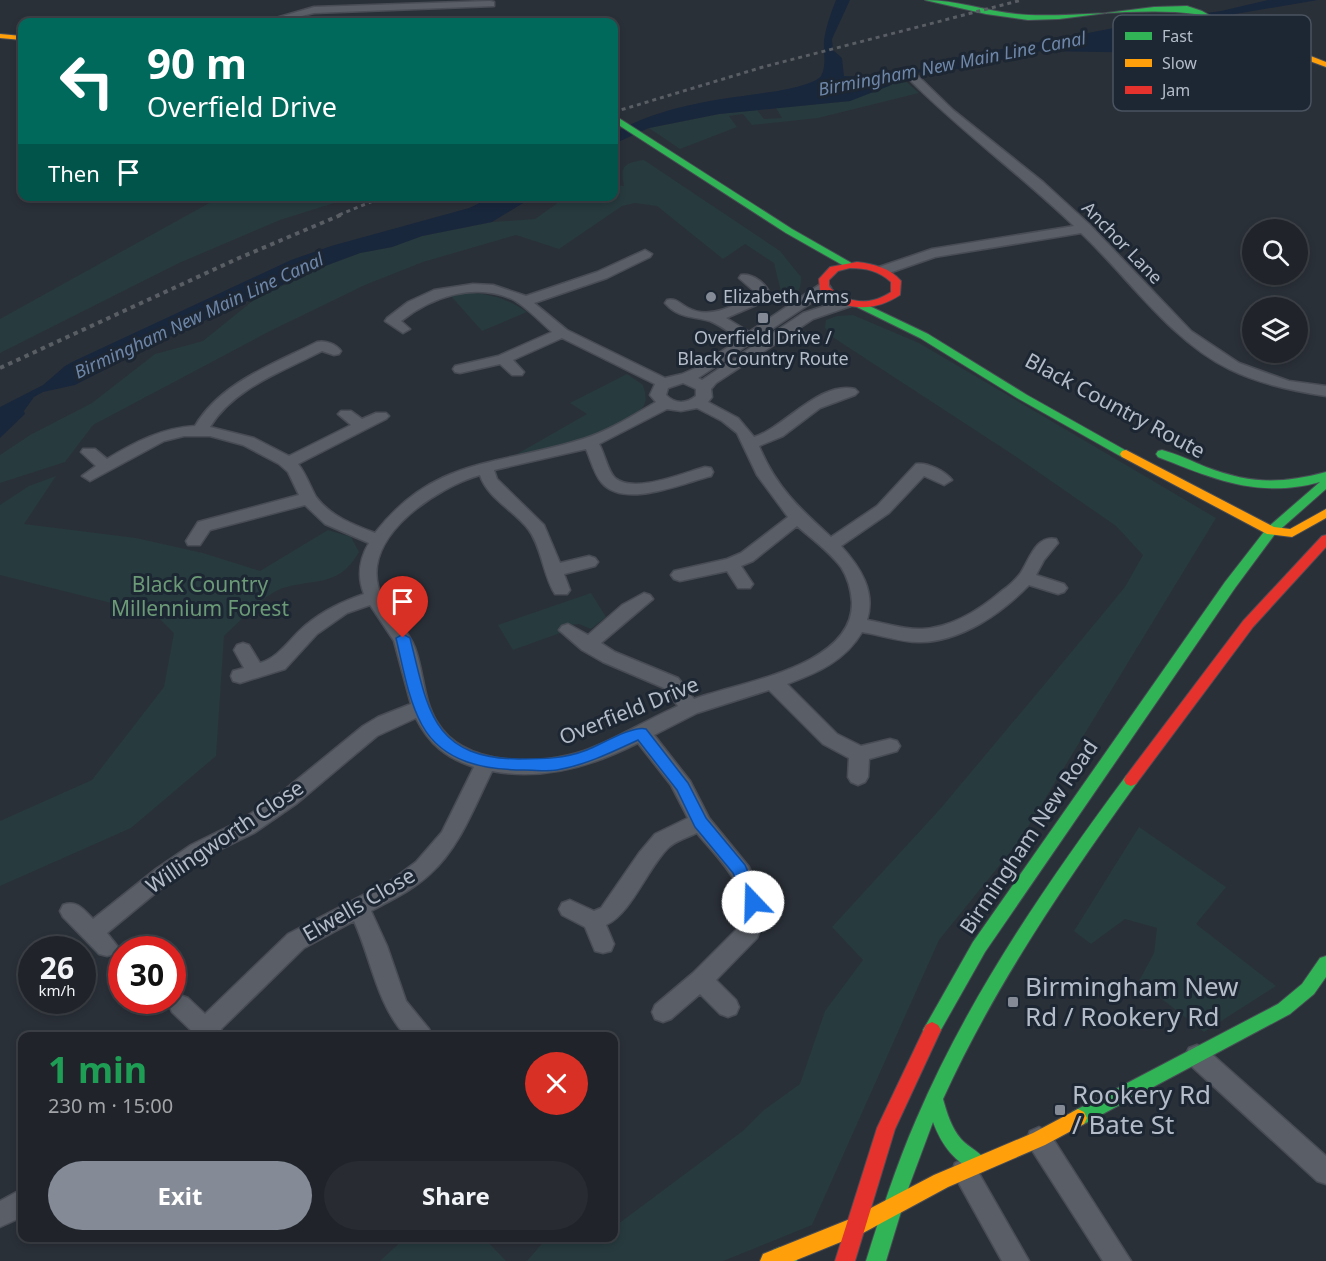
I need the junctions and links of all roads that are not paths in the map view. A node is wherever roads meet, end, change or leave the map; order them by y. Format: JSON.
{"nodes":[{"id":1,"x":929,"y":0,"type":"edge"},
{"id":2,"x":1178,"y":1,"type":"edge"},
{"id":3,"x":490,"y":4,"type":"dead end"},
{"id":4,"x":1212,"y":15,"type":"edge"},
{"id":5,"x":284,"y":18,"type":"edge"},
{"id":6,"x":0,"y":36,"type":"edge"},
{"id":7,"x":18,"y":38,"type":"edge"},
{"id":8,"x":0,"y":44,"type":"edge"},
{"id":9,"x":18,"y":45,"type":"edge"},
{"id":10,"x":1311,"y":59,"type":"edge"},
{"id":11,"x":1326,"y":65,"type":"edge"},
{"id":12,"x":915,"y":78,"type":"dead end"},
{"id":13,"x":618,"y":120,"type":"edge"},
{"id":14,"x":618,"y":133,"type":"edge"},
{"id":15,"x":1085,"y":228,"type":"junction"},
{"id":16,"x":646,"y":251,"type":"dead end"},
{"id":17,"x":802,"y":253,"type":"dead end"},
{"id":18,"x":850,"y":265,"type":"junction"},
{"id":19,"x":884,"y":270,"type":"junction"},
{"id":20,"x":493,"y":273,"type":"dead end"},
{"id":21,"x":822,"y":277,"type":"junction"},
{"id":22,"x":746,"y":278,"type":"dead end"},
{"id":23,"x":485,"y":288,"type":"junction"},
{"id":24,"x":526,"y":301,"type":"junction"},
{"id":25,"x":672,"y":303,"type":"dead end"},
{"id":26,"x":854,"y":304,"type":"junction"},
{"id":27,"x":715,"y":318,"type":"junction"},
{"id":28,"x":926,"y":320,"type":"dead end"},
{"id":29,"x":375,"y":321,"type":"dead end"},
{"id":30,"x":562,"y":333,"type":"junction"},
{"id":31,"x":749,"y":338,"type":"junction"},
{"id":32,"x":334,"y":351,"type":"dead end"},
{"id":33,"x":503,"y":359,"type":"junction"},
{"id":34,"x":460,"y":369,"type":"dead end"},
{"id":35,"x":517,"y":372,"type":"dead end"},
{"id":36,"x":684,"y":379,"type":"junction"},
{"id":37,"x":664,"y":383,"type":"junction"},
{"id":38,"x":823,"y":384,"type":"dead end"},
{"id":39,"x":1039,"y":390,"type":"dead end"},
{"id":40,"x":1326,"y":391,"type":"edge"},
{"id":41,"x":701,"y":396,"type":"junction"},
{"id":42,"x":666,"y":403,"type":"junction"},
{"id":43,"x":346,"y":414,"type":"dead end"},
{"id":44,"x":381,"y":416,"type":"dead end"},
{"id":45,"x":360,"y":426,"type":"junction"},
{"id":46,"x":201,"y":431,"type":"junction"},
{"id":47,"x":590,"y":442,"type":"junction"},
{"id":48,"x":750,"y":443,"type":"junction"},
{"id":49,"x":89,"y":452,"type":"dead end"},
{"id":50,"x":938,"y":459,"type":"dead end"},
{"id":51,"x":287,"y":463,"type":"junction"},
{"id":52,"x":107,"y":467,"type":"junction"},
{"id":53,"x":922,"y":468,"type":"junction"},
{"id":54,"x":486,"y":469,"type":"junction"},
{"id":55,"x":705,"y":472,"type":"dead end"},
{"id":56,"x":90,"y":476,"type":"dead end"},
{"id":57,"x":1326,"y":476,"type":"edge"},
{"id":58,"x":944,"y":480,"type":"dead end"},
{"id":59,"x":1326,"y":483,"type":"edge"},
{"id":60,"x":1236,"y":496,"type":"dead end"},
{"id":61,"x":309,"y":498,"type":"junction"},
{"id":62,"x":1326,"y":513,"type":"edge"},
{"id":63,"x":798,"y":517,"type":"junction"},
{"id":64,"x":1278,"y":518,"type":"junction"},
{"id":65,"x":1271,"y":531,"type":"junction"},
{"id":66,"x":1326,"y":539,"type":"edge"},
{"id":67,"x":194,"y":541,"type":"dead end"},
{"id":68,"x":379,"y":541,"type":"junction"},
{"id":69,"x":1050,"y":543,"type":"dead end"},
{"id":70,"x":830,"y":545,"type":"junction"},
{"id":71,"x":1300,"y":546,"type":"junction"},
{"id":72,"x":589,"y":562,"type":"dead end"},
{"id":73,"x":731,"y":564,"type":"junction"},
{"id":74,"x":552,"y":571,"type":"junction"},
{"id":75,"x":680,"y":575,"type":"dead end"},
{"id":76,"x":1026,"y":578,"type":"junction"},
{"id":77,"x":744,"y":584,"type":"dead end"},
{"id":78,"x":1058,"y":588,"type":"dead end"},
{"id":79,"x":561,"y":590,"type":"dead end"},
{"id":80,"x":374,"y":597,"type":"junction"},
{"id":81,"x":644,"y":599,"type":"dead end"},
{"id":82,"x":857,"y":625,"type":"junction"},
{"id":83,"x":568,"y":630,"type":"dead end"},
{"id":84,"x":588,"y":645,"type":"junction"},
{"id":85,"x":243,"y":650,"type":"dead end"},
{"id":86,"x":772,"y":681,"type":"junction"},
{"id":87,"x":421,"y":708,"type":"junction"},
{"id":88,"x":690,"y":708,"type":"junction"},
{"id":89,"x":641,"y":732,"type":"junction"},
{"id":90,"x":890,"y":746,"type":"dead end"},
{"id":91,"x":859,"y":754,"type":"junction"},
{"id":92,"x":486,"y":763,"type":"junction"},
{"id":93,"x":858,"y":777,"type":"dead end"},
{"id":94,"x":700,"y":822,"type":"junction"},
{"id":95,"x":359,"y":909,"type":"junction"},
{"id":96,"x":570,"y":909,"type":"dead end"},
{"id":97,"x":71,"y":911,"type":"dead end"},
{"id":98,"x":593,"y":921,"type":"junction"},
{"id":99,"x":603,"y":944,"type":"dead end"},
{"id":100,"x":1326,"y":963,"type":"edge"},
{"id":101,"x":701,"y":980,"type":"junction"},
{"id":102,"x":728,"y":1007,"type":"dead end"},
{"id":103,"x":186,"y":1011,"type":"edge"},
{"id":104,"x":663,"y":1012,"type":"dead end"},
{"id":105,"x":208,"y":1032,"type":"edge"},
{"id":106,"x":210,"y":1032,"type":"edge"},
{"id":107,"x":417,"y":1032,"type":"edge"},
{"id":108,"x":1197,"y":1056,"type":"junction"},
{"id":109,"x":934,"y":1100,"type":"junction"},
{"id":110,"x":1039,"y":1139,"type":"junction"},
{"id":111,"x":972,"y":1168,"type":"junction"},
{"id":112,"x":1326,"y":1172,"type":"edge"},
{"id":113,"x":18,"y":1204,"type":"edge"},
{"id":114,"x":890,"y":1207,"type":"junction"},
{"id":115,"x":0,"y":1214,"type":"edge"},
{"id":116,"x":856,"y":1226,"type":"junction"},
{"id":117,"x":779,"y":1260,"type":"edge"},
{"id":118,"x":845,"y":1261,"type":"edge"},
{"id":119,"x":876,"y":1261,"type":"edge"},
{"id":120,"x":1016,"y":1261,"type":"edge"},
{"id":121,"x":1118,"y":1261,"type":"edge"}],
"edges":[{"from":1,"to":2,"type":"main road"},
{"from":2,"to":4,"type":"main road"},
{"from":3,"to":5,"type":"street"},
{"from":6,"to":7,"type":"main road"},
{"from":8,"to":9,"type":"main road"},
{"from":10,"to":11,"type":"main road"},
{"from":12,"to":15,"type":"street","name":"Anchor Lane"},
{"from":13,"to":18,"type":"main road"},
{"from":14,"to":17,"type":"main road"},
{"from":15,"to":19,"type":"street"},
{"from":15,"to":40,"type":"street","name":"Anchor Lane"},
{"from":16,"to":24,"type":"street"},
{"from":18,"to":19,"type":"main road"},
{"from":18,"to":21,"type":"main road"},
{"from":19,"to":26,"type":"main road"},
{"from":20,"to":23,"type":"street"},
{"from":21,"to":26,"type":"main road","name":"Black Country Route"},
{"from":21,"to":31,"type":"street"},
{"from":22,"to":27,"type":"street"},
{"from":23,"to":24,"type":"street"},
{"from":23,"to":29,"type":"street"},
{"from":24,"to":30,"type":"street"},
{"from":25,"to":27,"type":"street"},
{"from":26,"to":41,"type":"street"},
{"from":26,"to":65,"type":"main road","name":"Black Country Route"},
{"from":27,"to":31,"type":"street"},
{"from":28,"to":39,"type":"main road","name":"Black Country Route"},
{"from":30,"to":33,"type":"street"},
{"from":30,"to":37,"type":"street"},
{"from":31,"to":36,"type":"street"},
{"from":32,"to":46,"type":"street"},
{"from":33,"to":34,"type":"street"},
{"from":33,"to":35,"type":"street"},
{"from":36,"to":37,"type":"street"},
{"from":36,"to":41,"type":"street"},
{"from":37,"to":42,"type":"street"},
{"from":38,"to":48,"type":"street"},
{"from":41,"to":42,"type":"street"},
{"from":41,"to":48,"type":"street"},
{"from":42,"to":47,"type":"street","name":"Overfield Drive"},
{"from":43,"to":45,"type":"street"},
{"from":44,"to":45,"type":"street"},
{"from":45,"to":51,"type":"street"},
{"from":46,"to":51,"type":"street"},
{"from":46,"to":52,"type":"street"},
{"from":47,"to":54,"type":"street","name":"Overfield Drive"},
{"from":47,"to":55,"type":"street"},
{"from":48,"to":63,"type":"street"},
{"from":49,"to":52,"type":"street"},
{"from":50,"to":53,"type":"street"},
{"from":51,"to":61,"type":"street"},
{"from":52,"to":56,"type":"street"},
{"from":53,"to":58,"type":"street"},
{"from":53,"to":70,"type":"street"},
{"from":54,"to":68,"type":"street","name":"Overfield Drive"},
{"from":54,"to":74,"type":"street"},
{"from":57,"to":60,"type":"main road","name":"Black Country Route"},
{"from":59,"to":64,"type":"main road","name":"Birmingham New Road"},
{"from":61,"to":67,"type":"street"},
{"from":61,"to":68,"type":"street"},
{"from":62,"to":71,"type":"main road"},
{"from":63,"to":70,"type":"street"},
{"from":63,"to":73,"type":"street"},
{"from":64,"to":65,"type":"main road","name":"Birmingham New Road"},
{"from":64,"to":71,"type":"main road"},
{"from":65,"to":71,"type":"main road"},
{"from":65,"to":116,"type":"main road","name":"Birmingham New Road"},
{"from":66,"to":71,"type":"main road"},
{"from":68,"to":80,"type":"street","name":"Overfield Drive"},
{"from":69,"to":76,"type":"street"},
{"from":70,"to":82,"type":"street"},
{"from":71,"to":109,"type":"main road"},
{"from":72,"to":74,"type":"street"},
{"from":73,"to":75,"type":"street"},
{"from":73,"to":77,"type":"street"},
{"from":74,"to":79,"type":"street"},
{"from":76,"to":78,"type":"street"},
{"from":76,"to":82,"type":"street"},
{"from":80,"to":85,"type":"street"},
{"from":80,"to":87,"type":"street","name":"Overfield Drive"},
{"from":81,"to":84,"type":"street"},
{"from":82,"to":86,"type":"street","name":"Overfield Drive"},
{"from":83,"to":84,"type":"street"},
{"from":84,"to":88,"type":"street"},
{"from":86,"to":88,"type":"street","name":"Overfield Drive"},
{"from":86,"to":91,"type":"street"},
{"from":87,"to":92,"type":"street","name":"Overfield Drive"},
{"from":87,"to":97,"type":"street","name":"Willingworth Close"},
{"from":88,"to":89,"type":"street","name":"Overfield Drive"},
{"from":89,"to":92,"type":"street","name":"Overfield Drive"},
{"from":89,"to":94,"type":"street"},
{"from":90,"to":91,"type":"street"},
{"from":91,"to":93,"type":"street"},
{"from":92,"to":95,"type":"street","name":"Elwells Close"},
{"from":94,"to":98,"type":"street"},
{"from":94,"to":101,"type":"street"},
{"from":95,"to":106,"type":"street","name":"Elwells Close"},
{"from":95,"to":107,"type":"street"},
{"from":96,"to":98,"type":"street"},
{"from":98,"to":99,"type":"street"},
{"from":100,"to":108,"type":"main road"},
{"from":101,"to":102,"type":"street"},
{"from":101,"to":104,"type":"street"},
{"from":103,"to":105,"type":"street","name":"Elwells Close"},
{"from":108,"to":110,"type":"main road"},
{"from":108,"to":112,"type":"street"},
{"from":109,"to":111,"type":"main road"},
{"from":109,"to":114,"type":"main road"},
{"from":110,"to":111,"type":"main road"},
{"from":110,"to":121,"type":"street"},
{"from":111,"to":114,"type":"main road"},
{"from":111,"to":120,"type":"street"},
{"from":113,"to":115,"type":"street"},
{"from":114,"to":116,"type":"main road"},
{"from":114,"to":119,"type":"main road"},
{"from":116,"to":117,"type":"main road"},
{"from":116,"to":118,"type":"main road","name":"Birmingham New Road"}]}
